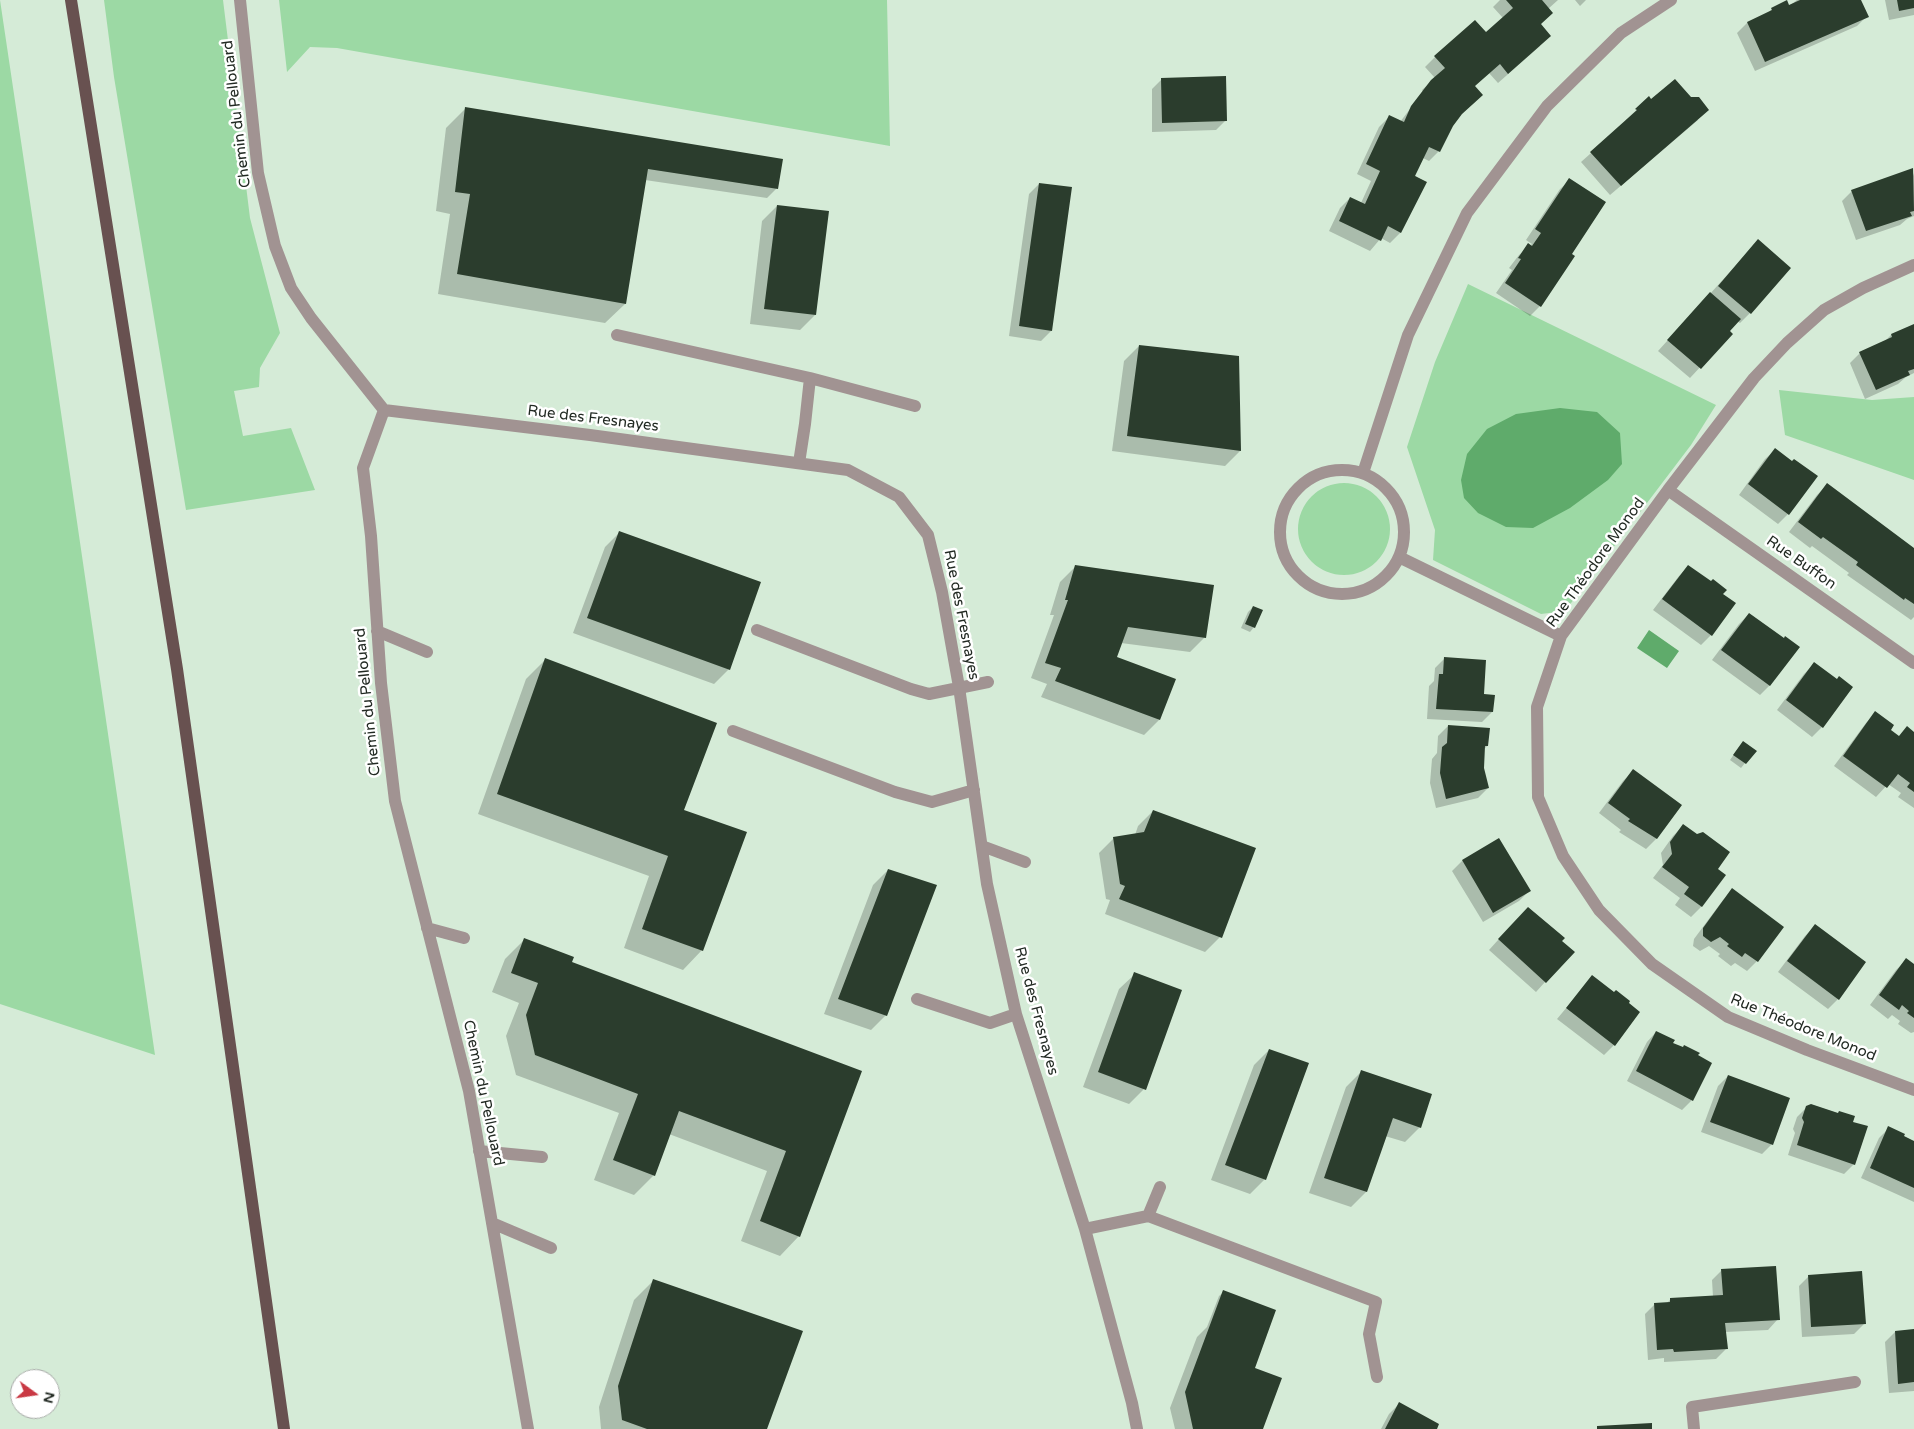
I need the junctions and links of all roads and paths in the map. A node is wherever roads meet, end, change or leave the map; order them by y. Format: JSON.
{"nodes":[{"id":1,"x":71,"y":0,"type":"edge"},
{"id":2,"x":240,"y":0,"type":"edge"},
{"id":3,"x":1671,"y":0,"type":"edge"},
{"id":4,"x":1914,"y":264,"type":"edge"},
{"id":5,"x":617,"y":336,"type":"dead end"},
{"id":6,"x":810,"y":378,"type":"junction"},
{"id":7,"x":914,"y":406,"type":"dead end"},
{"id":8,"x":384,"y":410,"type":"junction"},
{"id":9,"x":799,"y":463,"type":"junction"},
{"id":10,"x":1363,"y":473,"type":"junction"},
{"id":11,"x":1668,"y":490,"type":"junction"},
{"id":12,"x":1399,"y":557,"type":"junction"},
{"id":13,"x":758,"y":630,"type":"dead end"},
{"id":14,"x":377,"y":631,"type":"junction"},
{"id":15,"x":1561,"y":636,"type":"junction"},
{"id":16,"x":426,"y":652,"type":"dead end"},
{"id":17,"x":1914,"y":663,"type":"edge"},
{"id":18,"x":988,"y":682,"type":"dead end"},
{"id":19,"x":959,"y":687,"type":"junction"},
{"id":20,"x":734,"y":731,"type":"dead end"},
{"id":21,"x":974,"y":790,"type":"junction"},
{"id":22,"x":982,"y":846,"type":"junction"},
{"id":23,"x":1024,"y":862,"type":"dead end"},
{"id":24,"x":427,"y":928,"type":"junction"},
{"id":25,"x":464,"y":938,"type":"dead end"},
{"id":26,"x":917,"y":999,"type":"dead end"},
{"id":27,"x":1016,"y":1014,"type":"junction"},
{"id":28,"x":1914,"y":1090,"type":"edge"},
{"id":29,"x":479,"y":1151,"type":"junction"},
{"id":30,"x":542,"y":1157,"type":"dead end"},
{"id":31,"x":1160,"y":1187,"type":"dead end"},
{"id":32,"x":1148,"y":1216,"type":"junction"},
{"id":33,"x":492,"y":1222,"type":"junction"},
{"id":34,"x":1085,"y":1229,"type":"junction"},
{"id":35,"x":550,"y":1248,"type":"dead end"},
{"id":36,"x":1377,"y":1377,"type":"dead end"},
{"id":37,"x":1855,"y":1382,"type":"dead end"},
{"id":38,"x":284,"y":1429,"type":"edge"},
{"id":39,"x":528,"y":1429,"type":"edge"},
{"id":40,"x":1137,"y":1429,"type":"edge"},
{"id":41,"x":1694,"y":1429,"type":"edge"}],
"edges":[{"from":1,"to":38,"type":"main road"},
{"from":2,"to":8,"type":"street","name":"Chemin du Pellouard"},
{"from":3,"to":10,"type":"street"},
{"from":4,"to":11,"type":"street","name":"Rue Théodore Monod"},
{"from":5,"to":6,"type":"street"},
{"from":6,"to":7,"type":"street"},
{"from":6,"to":9,"type":"street"},
{"from":8,"to":9,"type":"street","name":"Rue des Fresnayes"},
{"from":8,"to":14,"type":"street","name":"Chemin du Pellouard"},
{"from":9,"to":19,"type":"street","name":"Rue des Fresnayes"},
{"from":10,"to":12,"type":"street"},
{"from":10,"to":12,"type":"street"},
{"from":11,"to":15,"type":"street","name":"Rue Théodore Monod"},
{"from":11,"to":17,"type":"street","name":"Rue Buffon"},
{"from":12,"to":15,"type":"street"},
{"from":13,"to":19,"type":"street"},
{"from":14,"to":16,"type":"street"},
{"from":14,"to":24,"type":"street","name":"Chemin du Pellouard"},
{"from":15,"to":28,"type":"street","name":"Rue Théodore Monod"},
{"from":18,"to":19,"type":"street"},
{"from":19,"to":21,"type":"street","name":"Rue des Fresnayes"},
{"from":20,"to":21,"type":"street"},
{"from":21,"to":22,"type":"street","name":"Rue des Fresnayes"},
{"from":22,"to":23,"type":"street"},
{"from":22,"to":27,"type":"street","name":"Rue des Fresnayes"},
{"from":24,"to":25,"type":"street"},
{"from":24,"to":29,"type":"street","name":"Chemin du Pellouard"},
{"from":26,"to":27,"type":"street"},
{"from":27,"to":34,"type":"street","name":"Rue des Fresnayes"},
{"from":29,"to":30,"type":"street"},
{"from":29,"to":33,"type":"street","name":"Chemin du Pellouard"},
{"from":31,"to":32,"type":"street"},
{"from":32,"to":34,"type":"street"},
{"from":32,"to":36,"type":"street"},
{"from":33,"to":35,"type":"street"},
{"from":33,"to":39,"type":"street","name":"Chemin du Pellouard"},
{"from":34,"to":40,"type":"street","name":"Rue des Fresnayes"},
{"from":37,"to":41,"type":"street"}]}
